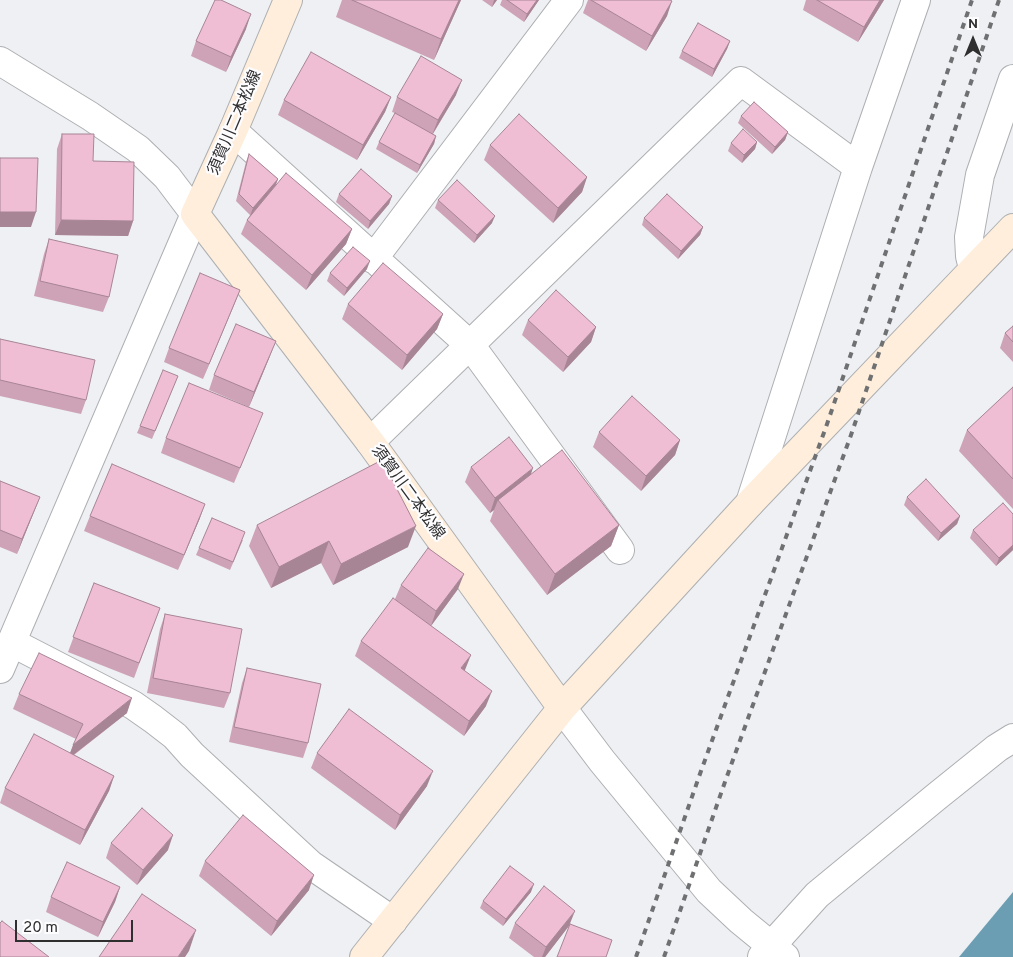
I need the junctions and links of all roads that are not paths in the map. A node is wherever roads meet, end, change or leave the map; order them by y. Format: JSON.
{"nodes":[{"id":1,"x":288,"y":0,"type":"edge"},
{"id":2,"x":569,"y":0,"type":"edge"},
{"id":3,"x":916,"y":0,"type":"edge"},
{"id":4,"x":0,"y":61,"type":"edge"},
{"id":5,"x":1013,"y":79,"type":"edge"},
{"id":6,"x":233,"y":131,"type":"junction"},
{"id":7,"x":858,"y":168,"type":"junction"},
{"id":8,"x":196,"y":214,"type":"junction"},
{"id":9,"x":1013,"y":228,"type":"edge"},
{"id":10,"x":373,"y":259,"type":"junction"},
{"id":11,"x":974,"y":268,"type":"junction"},
{"id":12,"x":471,"y":346,"type":"junction"},
{"id":13,"x":370,"y":442,"type":"junction"},
{"id":14,"x":750,"y":504,"type":"junction"},
{"id":15,"x":620,"y":550,"type":"edge"},
{"id":16,"x":11,"y":642,"type":"junction"},
{"id":17,"x":0,"y":669,"type":"edge"},
{"id":18,"x":562,"y":708,"type":"junction"},
{"id":19,"x":1013,"y":738,"type":"edge"},
{"id":20,"x":393,"y":921,"type":"junction"},
{"id":21,"x":773,"y":953,"type":"edge"},
{"id":22,"x":364,"y":957,"type":"edge"}],
"edges":[{"from":1,"to":6,"type":"main road","name":"須賀川二本松線"},
{"from":2,"to":10,"type":"street"},
{"from":3,"to":7,"type":"street"},
{"from":4,"to":8,"type":"street"},
{"from":5,"to":11,"type":"street"},
{"from":6,"to":8,"type":"main road","name":"須賀川二本松線"},
{"from":6,"to":10,"type":"street"},
{"from":7,"to":12,"type":"street"},
{"from":7,"to":14,"type":"street"},
{"from":8,"to":13,"type":"main road","name":"須賀川二本松線"},
{"from":8,"to":16,"type":"street"},
{"from":9,"to":11,"type":"main road"},
{"from":10,"to":12,"type":"street"},
{"from":11,"to":14,"type":"main road"},
{"from":12,"to":13,"type":"street"},
{"from":12,"to":15,"type":"street"},
{"from":13,"to":18,"type":"main road","name":"須賀川二本松線"},
{"from":14,"to":18,"type":"main road"},
{"from":16,"to":17,"type":"street"},
{"from":16,"to":20,"type":"street"},
{"from":18,"to":20,"type":"main road"},
{"from":18,"to":21,"type":"street"},
{"from":19,"to":21,"type":"street"},
{"from":20,"to":22,"type":"main road"}]}
